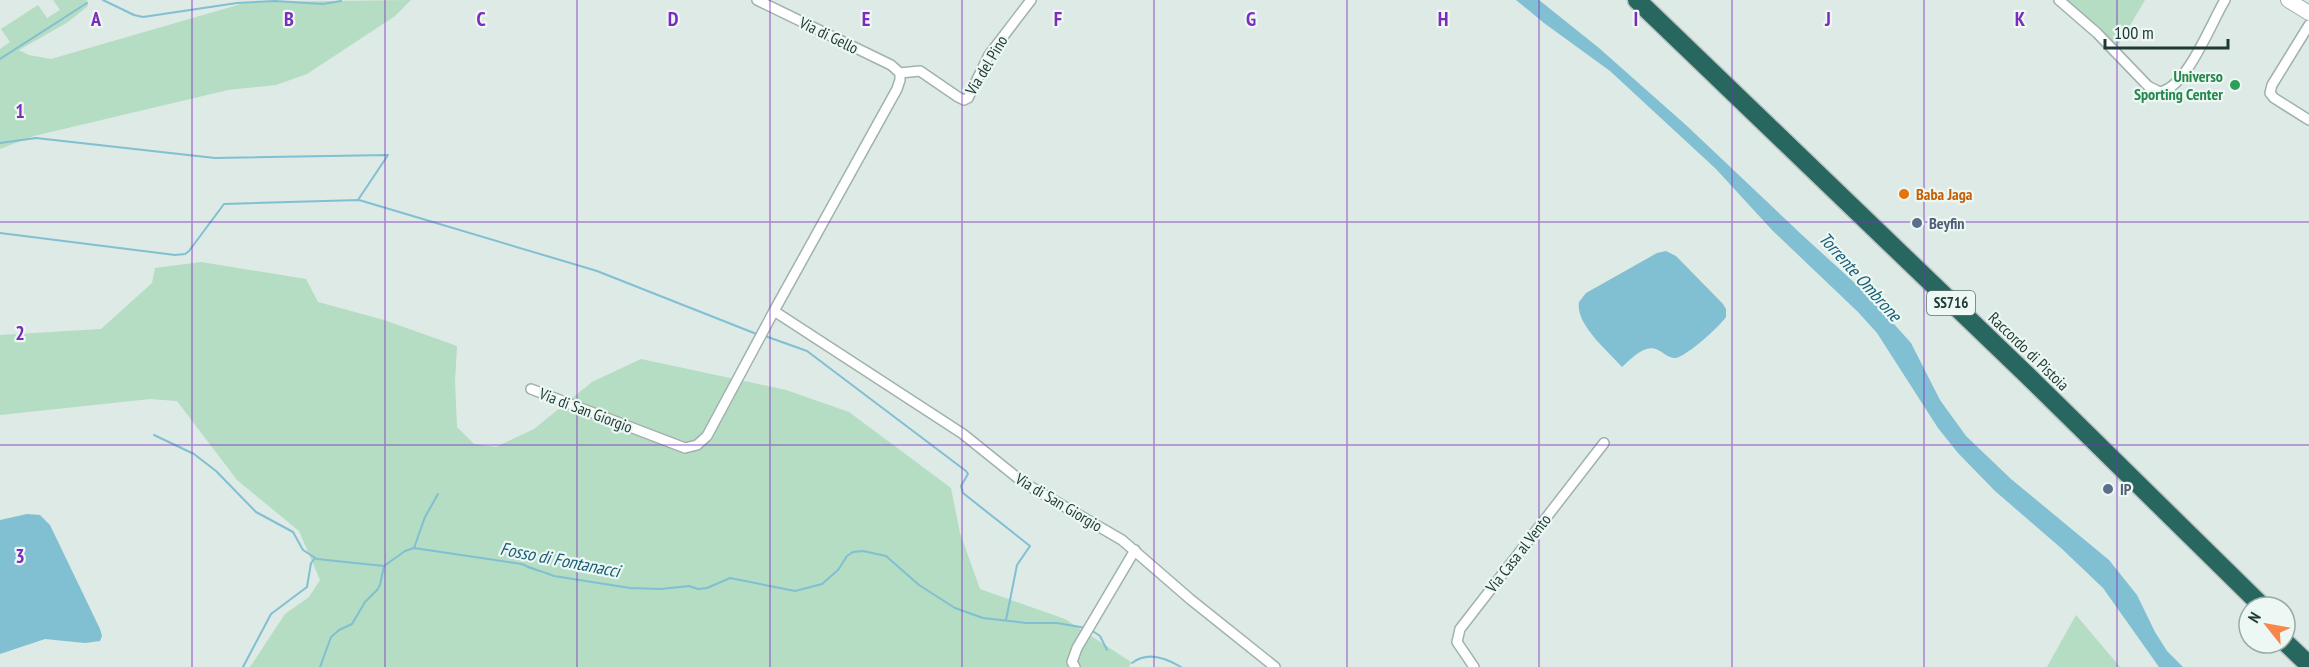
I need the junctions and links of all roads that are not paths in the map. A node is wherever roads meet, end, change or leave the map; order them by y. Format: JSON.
{"nodes":[{"id":1,"x":757,"y":0,"type":"edge"},
{"id":2,"x":1031,"y":0,"type":"edge"},
{"id":3,"x":1625,"y":0,"type":"edge"},
{"id":4,"x":1637,"y":0,"type":"edge"},
{"id":5,"x":2059,"y":0,"type":"edge"},
{"id":6,"x":2225,"y":0,"type":"edge"},
{"id":7,"x":2288,"y":0,"type":"edge"},
{"id":8,"x":2309,"y":13,"type":"edge"},
{"id":9,"x":2309,"y":25,"type":"edge"},
{"id":10,"x":900,"y":73,"type":"junction"},
{"id":11,"x":2309,"y":120,"type":"edge"},
{"id":12,"x":774,"y":311,"type":"junction"},
{"id":13,"x":531,"y":389,"type":"dead end"},
{"id":14,"x":1604,"y":443,"type":"dead end"},
{"id":15,"x":1135,"y":550,"type":"junction"},
{"id":16,"x":2238,"y":595,"type":"edge"},
{"id":17,"x":2251,"y":595,"type":"edge"},
{"id":18,"x":2297,"y":650,"type":"edge"},
{"id":19,"x":2309,"y":665,"type":"edge"},
{"id":20,"x":1075,"y":667,"type":"edge"},
{"id":21,"x":1275,"y":667,"type":"edge"},
{"id":22,"x":1474,"y":667,"type":"edge"}],
"edges":[{"from":1,"to":10,"type":"street","name":"Via di Gello"},
{"from":2,"to":10,"type":"street","name":"Via del Pino"},
{"from":3,"to":16,"type":"highway","name":"Raccordo di Pistoia","number":"SS716"},
{"from":4,"to":17,"type":"highway","name":"Raccordo di Pistoia","number":"SS716"},
{"from":5,"to":6,"type":"street"},
{"from":7,"to":8,"type":"main road"},
{"from":9,"to":11,"type":"street"},
{"from":10,"to":12,"type":"street","name":"Via di San Giorgio"},
{"from":12,"to":13,"type":"street","name":"Via di San Giorgio"},
{"from":12,"to":15,"type":"street","name":"Via di San Giorgio"},
{"from":14,"to":22,"type":"street","name":"Via Casa al Vento"},
{"from":15,"to":20,"type":"street"},
{"from":15,"to":21,"type":"street","name":"Via di San Giorgio"},
{"from":18,"to":19,"type":"highway"}]}
